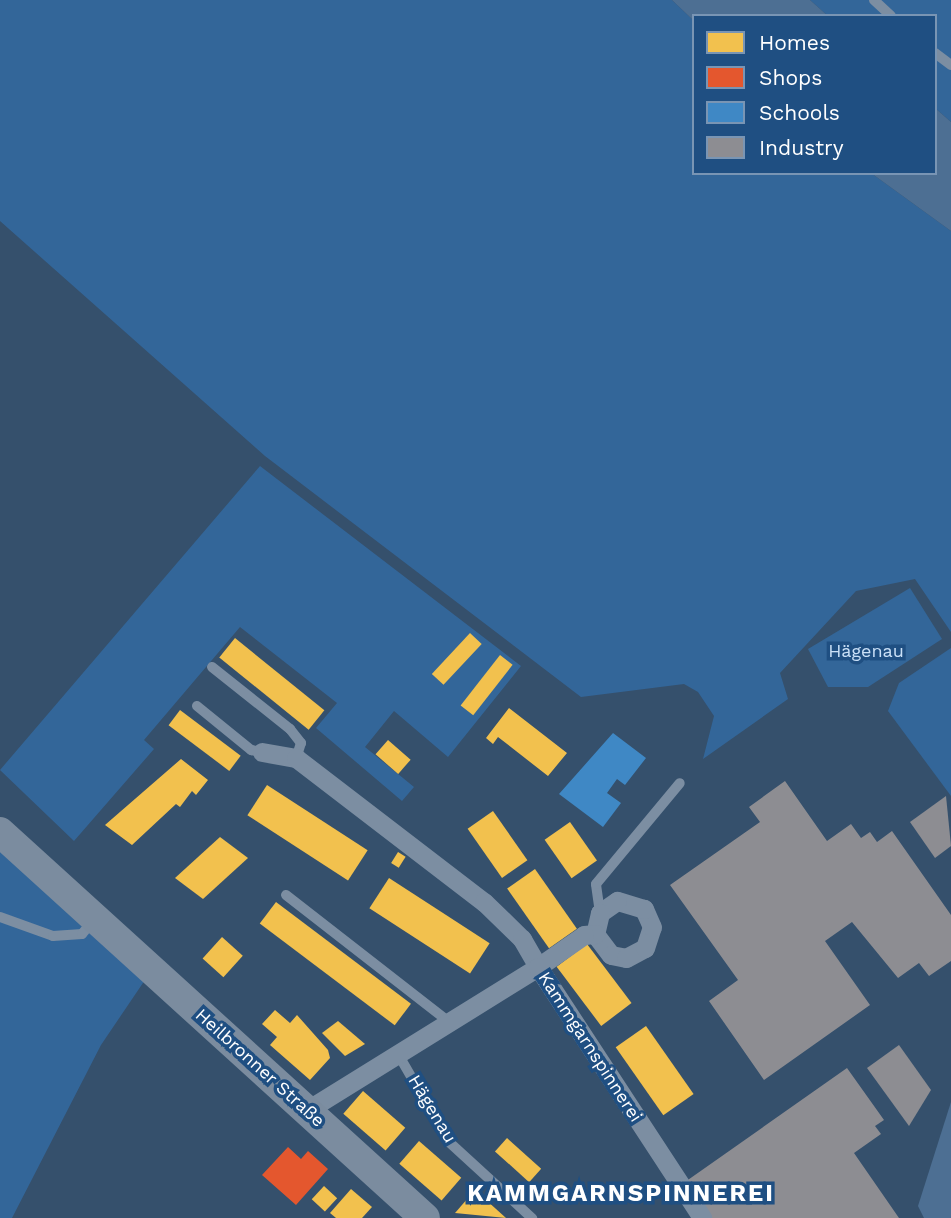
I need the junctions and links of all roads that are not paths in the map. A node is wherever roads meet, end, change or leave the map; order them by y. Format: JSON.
{"nodes":[{"id":1,"x":874,"y":0,"type":"edge"},
{"id":2,"x":889,"y":14,"type":"edge"},
{"id":3,"x":212,"y":667,"type":"dead end"},
{"id":4,"x":197,"y":706,"type":"dead end"},
{"id":5,"x":262,"y":752,"type":"joint"},
{"id":6,"x":296,"y":758,"type":"junction"},
{"id":7,"x":680,"y":783,"type":"dead end"},
{"id":8,"x":0,"y":832,"type":"edge"},
{"id":9,"x":286,"y":895,"type":"dead end"},
{"id":10,"x":600,"y":913,"type":"junction"},
{"id":11,"x":0,"y":917,"type":"edge"},
{"id":12,"x":95,"y":919,"type":"junction"},
{"id":13,"x":595,"y":934,"type":"junction"},
{"id":14,"x":538,"y":967,"type":"junction"},
{"id":15,"x":449,"y":1022,"type":"junction"},
{"id":16,"x":398,"y":1054,"type":"junction"},
{"id":17,"x":307,"y":1110,"type":"junction"},
{"id":18,"x":425,"y":1218,"type":"edge"},
{"id":19,"x":532,"y":1218,"type":"edge"},
{"id":20,"x":702,"y":1218,"type":"edge"}],
"edges":[{"from":1,"to":2,"type":"lane"},
{"from":3,"to":6,"type":"lane"},
{"from":4,"to":5,"type":"lane"},
{"from":5,"to":6,"type":"street"},
{"from":6,"to":14,"type":"street"},
{"from":7,"to":10,"type":"lane"},
{"from":8,"to":12,"type":"main road","name":"Heilbronner Straße"},
{"from":9,"to":15,"type":"lane"},
{"from":10,"to":13,"type":"street"},
{"from":10,"to":13,"type":"street"},
{"from":11,"to":12,"type":"lane"},
{"from":12,"to":17,"type":"main road","name":"Heilbronner Straße"},
{"from":13,"to":14,"type":"street","name":"Kammgarnspinnerei"},
{"from":14,"to":15,"type":"street"},
{"from":14,"to":20,"type":"street","name":"Kammgarnspinnerei"},
{"from":15,"to":16,"type":"street"},
{"from":16,"to":17,"type":"street"},
{"from":16,"to":19,"type":"lane","name":"Hägenau"},
{"from":17,"to":18,"type":"main road","name":"Heilbronner Straße"}]}
